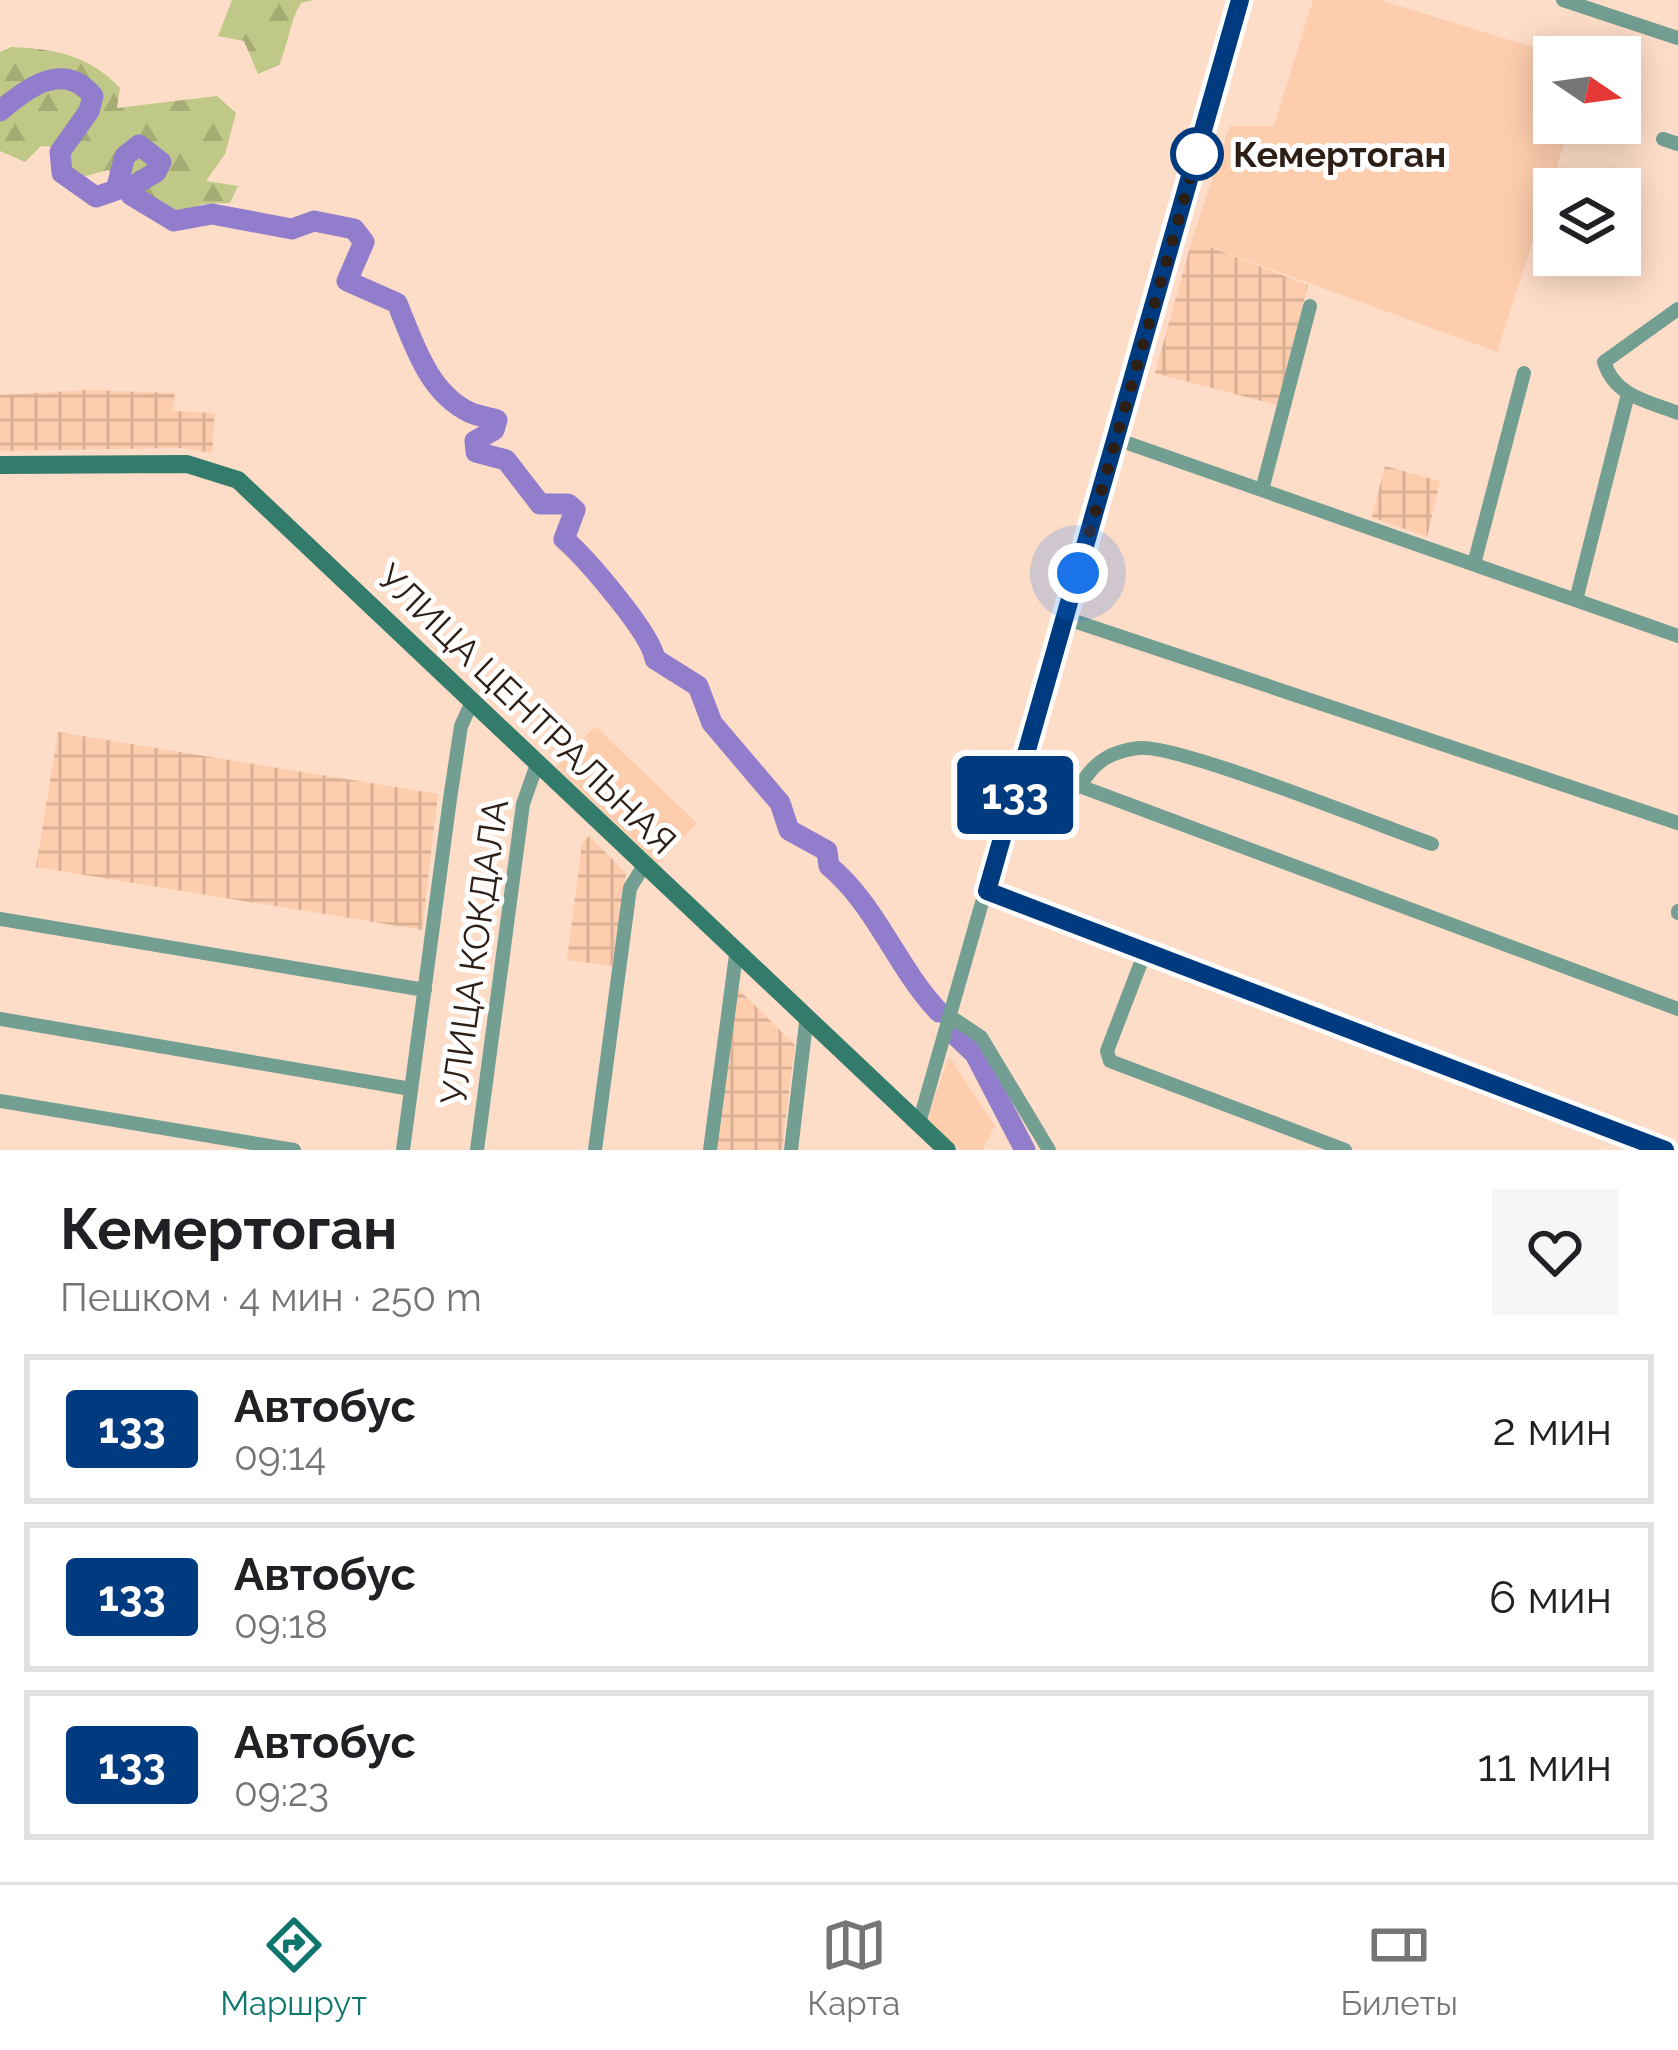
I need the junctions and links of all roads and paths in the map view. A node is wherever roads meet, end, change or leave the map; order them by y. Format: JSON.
{"nodes":[{"id":1,"x":1240,"y":0,"type":"edge"},
{"id":2,"x":1563,"y":0,"type":"edge"},
{"id":3,"x":1678,"y":38,"type":"edge"},
{"id":4,"x":1310,"y":306,"type":"dead end"},
{"id":5,"x":1678,"y":310,"type":"edge"},
{"id":6,"x":1524,"y":373,"type":"dead end"},
{"id":7,"x":1628,"y":394,"type":"junction"},
{"id":8,"x":1678,"y":413,"type":"edge"},
{"id":9,"x":1116,"y":439,"type":"junction"},
{"id":10,"x":0,"y":465,"type":"edge"},
{"id":11,"x":1262,"y":490,"type":"junction"},
{"id":12,"x":1474,"y":565,"type":"junction"},
{"id":13,"x":1576,"y":600,"type":"junction"},
{"id":14,"x":1065,"y":618,"type":"junction"},
{"id":15,"x":1678,"y":636,"type":"edge"},
{"id":16,"x":472,"y":702,"type":"junction"},
{"id":17,"x":537,"y":764,"type":"junction"},
{"id":18,"x":1023,"y":765,"type":"junction"},
{"id":19,"x":1080,"y":787,"type":"junction"},
{"id":20,"x":1678,"y":823,"type":"edge"},
{"id":21,"x":1432,"y":844,"type":"dead end"},
{"id":22,"x":644,"y":867,"type":"junction"},
{"id":23,"x":987,"y":891,"type":"junction"},
{"id":24,"x":0,"y":919,"type":"edge"},
{"id":25,"x":1145,"y":952,"type":"junction"},
{"id":26,"x":736,"y":956,"type":"junction"},
{"id":27,"x":425,"y":990,"type":"junction"},
{"id":28,"x":1678,"y":1009,"type":"edge"},
{"id":29,"x":951,"y":1017,"type":"junction"},
{"id":30,"x":0,"y":1019,"type":"edge"},
{"id":31,"x":806,"y":1023,"type":"junction"},
{"id":32,"x":411,"y":1090,"type":"junction"},
{"id":33,"x":0,"y":1101,"type":"edge"},
{"id":34,"x":919,"y":1123,"type":"junction"},
{"id":35,"x":935,"y":1146,"type":"edge"},
{"id":36,"x":294,"y":1150,"type":"edge"},
{"id":37,"x":403,"y":1150,"type":"edge"},
{"id":38,"x":477,"y":1150,"type":"edge"},
{"id":39,"x":595,"y":1150,"type":"edge"},
{"id":40,"x":710,"y":1150,"type":"edge"},
{"id":41,"x":790,"y":1150,"type":"edge"},
{"id":42,"x":1049,"y":1150,"type":"edge"},
{"id":43,"x":1345,"y":1150,"type":"edge"},
{"id":44,"x":1665,"y":1150,"type":"edge"}],
"edges":[{"from":1,"to":9,"type":"street"},
{"from":2,"to":3,"type":"street"},
{"from":4,"to":11,"type":"street"},
{"from":5,"to":7,"type":"street"},
{"from":6,"to":12,"type":"street"},
{"from":7,"to":8,"type":"street"},
{"from":7,"to":13,"type":"street"},
{"from":9,"to":11,"type":"street"},
{"from":9,"to":14,"type":"street"},
{"from":10,"to":16,"type":"main road","name":"УЛИЦА ЦЕНТРАЛЬНАЯ"},
{"from":11,"to":12,"type":"street"},
{"from":12,"to":13,"type":"street"},
{"from":13,"to":15,"type":"street"},
{"from":14,"to":18,"type":"street"},
{"from":14,"to":20,"type":"street"},
{"from":16,"to":17,"type":"main road","name":"УЛИЦА ЦЕНТРАЛЬНАЯ"},
{"from":16,"to":27,"type":"street"},
{"from":17,"to":22,"type":"main road","name":"УЛИЦА ЦЕНТРАЛЬНАЯ"},
{"from":17,"to":38,"type":"street","name":"УЛИЦА КОКДАЛА"},
{"from":18,"to":19,"type":"street"},
{"from":18,"to":23,"type":"street"},
{"from":19,"to":21,"type":"street"},
{"from":19,"to":28,"type":"street"},
{"from":22,"to":26,"type":"main road","name":"УЛИЦА ЦЕНТРАЛЬНАЯ"},
{"from":22,"to":39,"type":"street"},
{"from":23,"to":25,"type":"street"},
{"from":23,"to":29,"type":"street"},
{"from":24,"to":27,"type":"street"},
{"from":25,"to":43,"type":"street"},
{"from":25,"to":44,"type":"street"},
{"from":26,"to":31,"type":"main road","name":"УЛИЦА ЦЕНТРАЛЬНАЯ"},
{"from":26,"to":40,"type":"street"},
{"from":27,"to":32,"type":"street"},
{"from":29,"to":34,"type":"street"},
{"from":29,"to":42,"type":"street"},
{"from":30,"to":32,"type":"street"},
{"from":31,"to":34,"type":"main road","name":"УЛИЦА ЦЕНТРАЛЬНАЯ"},
{"from":31,"to":41,"type":"street"},
{"from":32,"to":37,"type":"street"},
{"from":33,"to":36,"type":"street"},
{"from":34,"to":35,"type":"main road","name":"УЛИЦА ЦЕНТРАЛЬНАЯ"}]}
